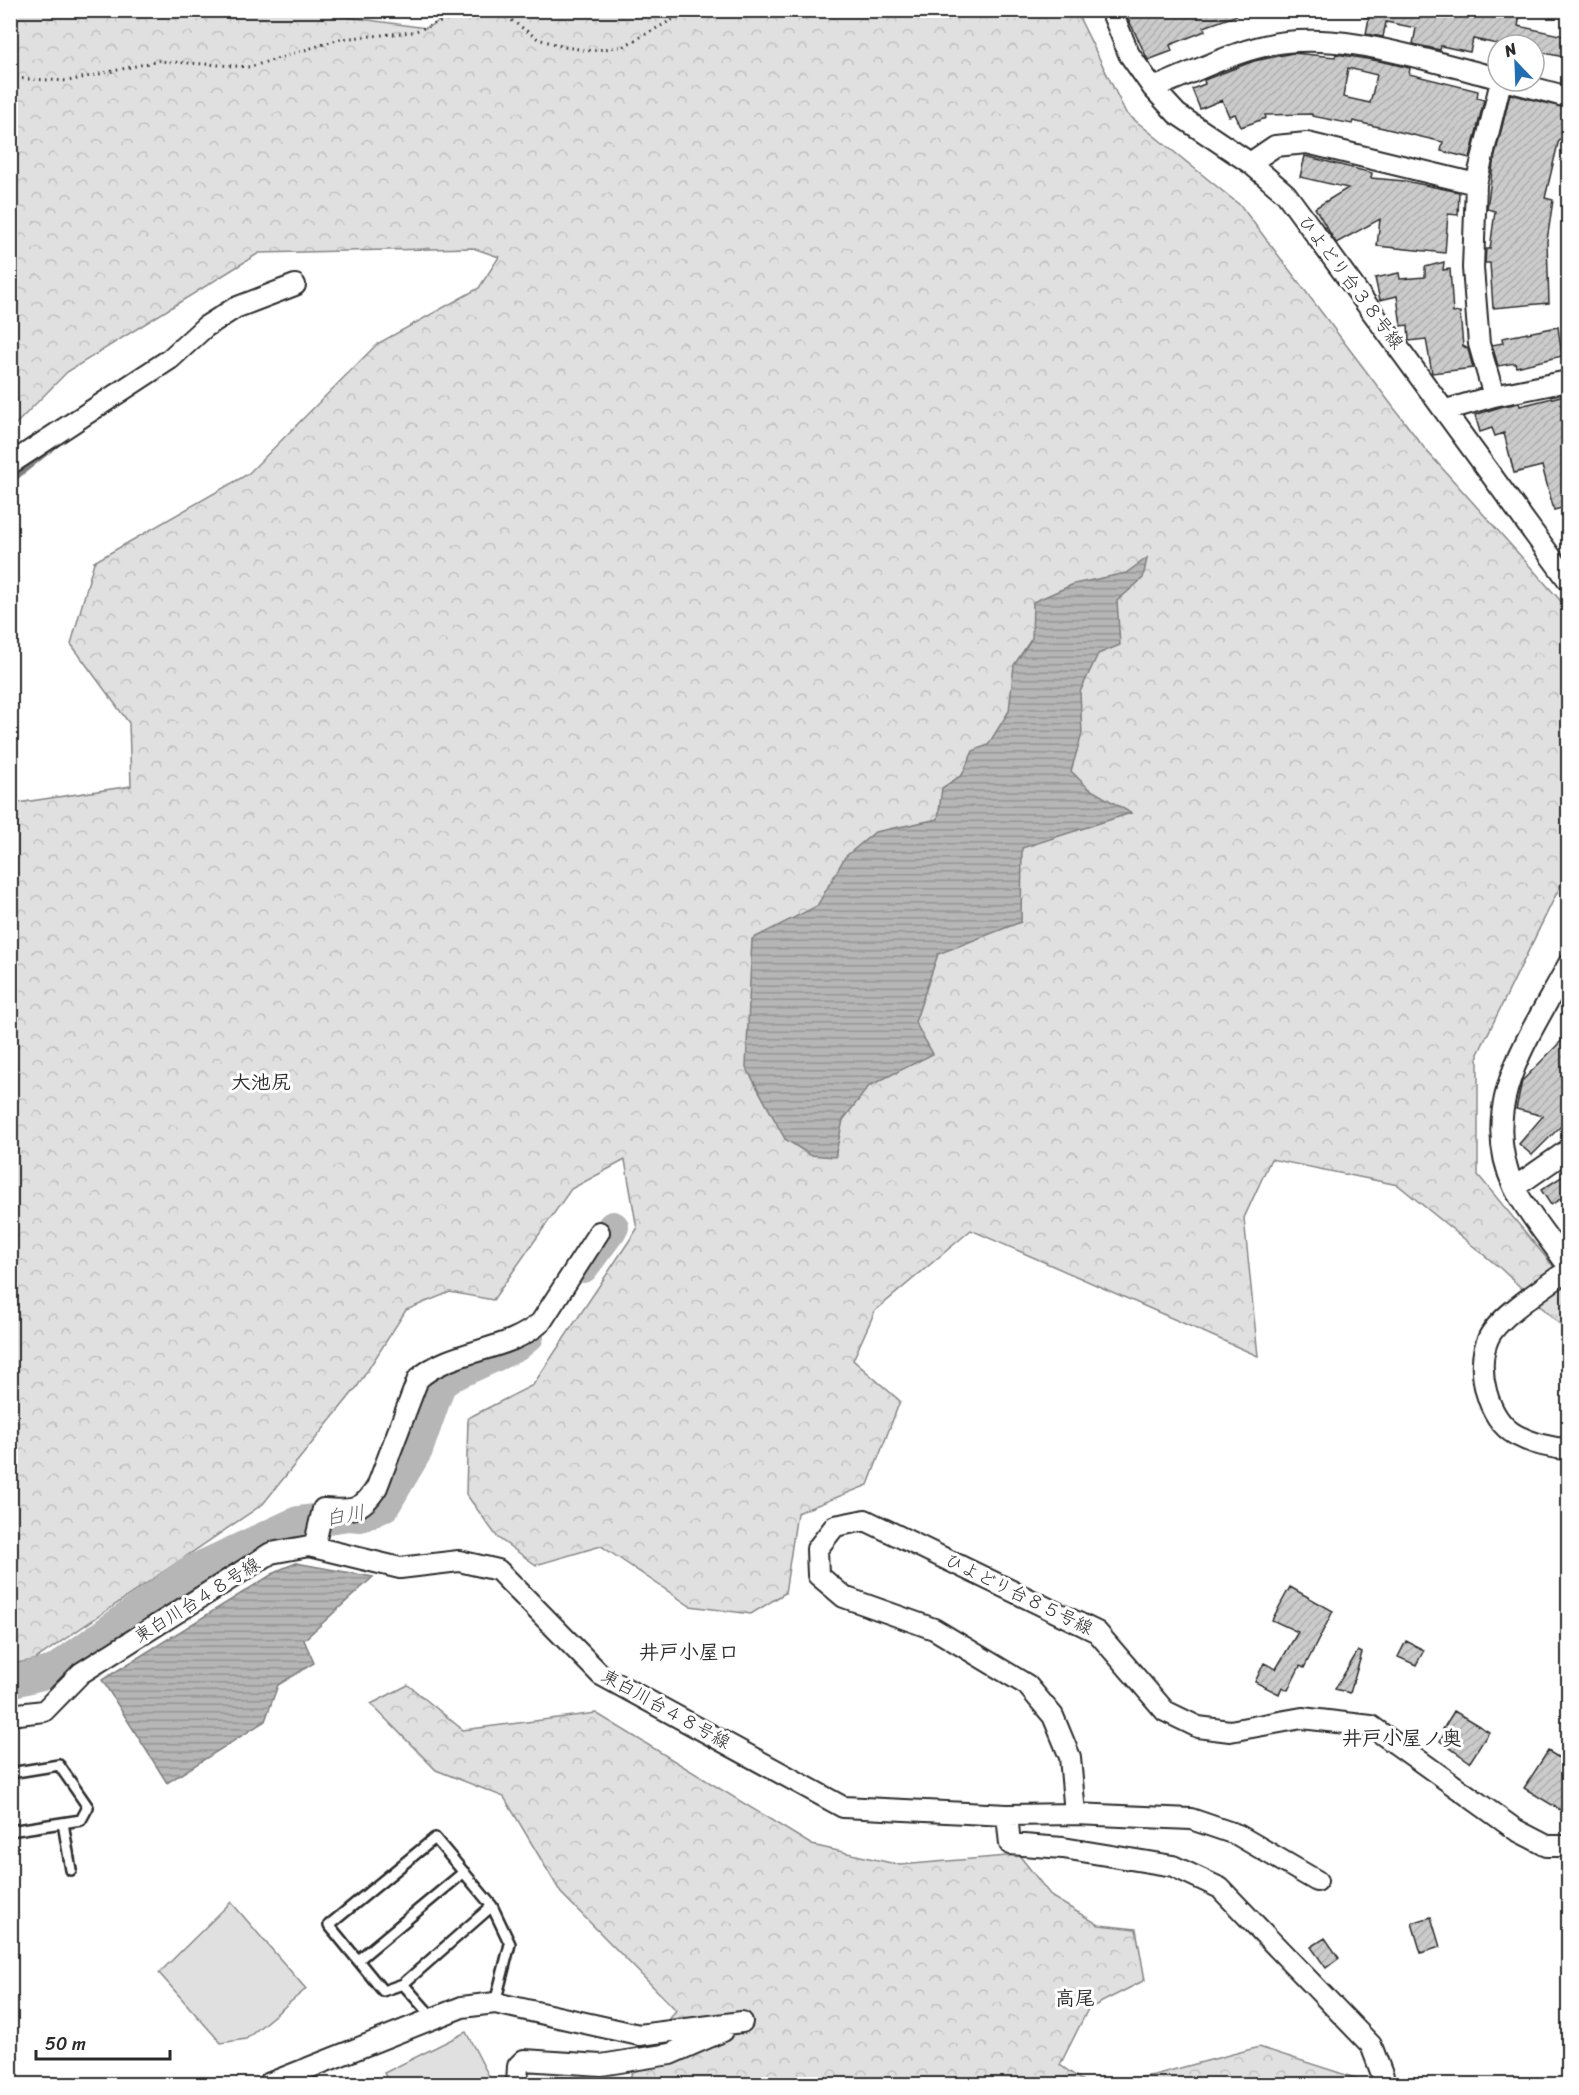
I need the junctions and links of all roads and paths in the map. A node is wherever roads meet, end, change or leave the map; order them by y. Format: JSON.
{"nodes":[{"id":1,"x":474,"y":10,"type":"edge"},
{"id":2,"x":497,"y":10,"type":"edge"},
{"id":3,"x":690,"y":10,"type":"edge"},
{"id":4,"x":1111,"y":10,"type":"edge"},
{"id":5,"x":1486,"y":77,"type":"edge"},
{"id":6,"x":10,"y":78,"type":"edge"},
{"id":7,"x":1153,"y":88,"type":"junction"},
{"id":8,"x":1546,"y":90,"type":"edge"},
{"id":9,"x":1496,"y":93,"type":"edge"},
{"id":10,"x":1569,"y":96,"type":"edge"},
{"id":11,"x":1250,"y":163,"type":"junction"},
{"id":12,"x":1476,"y":184,"type":"junction"},
{"id":13,"x":295,"y":285,"type":"dead end"},
{"id":14,"x":1569,"y":381,"type":"edge"},
{"id":15,"x":1494,"y":396,"type":"junction"},
{"id":16,"x":1446,"y":410,"type":"junction"},
{"id":17,"x":10,"y":464,"type":"edge"},
{"id":18,"x":1569,"y":580,"type":"edge"},
{"id":19,"x":1569,"y":965,"type":"edge"},
{"id":20,"x":1569,"y":1150,"type":"edge"},
{"id":21,"x":1515,"y":1187,"type":"junction"},
{"id":22,"x":599,"y":1232,"type":"dead end"},
{"id":23,"x":1569,"y":1268,"type":"edge"},
{"id":24,"x":1569,"y":1449,"type":"edge"},
{"id":25,"x":314,"y":1547,"type":"junction"},
{"id":26,"x":10,"y":1715,"type":"edge"},
{"id":27,"x":10,"y":1773,"type":"edge"},
{"id":28,"x":1075,"y":1814,"type":"junction"},
{"id":29,"x":1007,"y":1815,"type":"junction"},
{"id":30,"x":63,"y":1823,"type":"junction"},
{"id":31,"x":10,"y":1831,"type":"edge"},
{"id":32,"x":1569,"y":1846,"type":"edge"},
{"id":33,"x":71,"y":1870,"type":"dead end"},
{"id":34,"x":464,"y":1872,"type":"junction"},
{"id":35,"x":1317,"y":1881,"type":"dead end"},
{"id":36,"x":492,"y":1906,"type":"junction"},
{"id":37,"x":358,"y":1960,"type":"junction"},
{"id":38,"x":403,"y":1984,"type":"junction"},
{"id":39,"x":495,"y":2003,"type":"junction"},
{"id":40,"x":433,"y":2018,"type":"junction"},
{"id":41,"x":267,"y":2085,"type":"edge"},
{"id":42,"x":517,"y":2085,"type":"edge"},
{"id":43,"x":1381,"y":2085,"type":"edge"}],
"edges":[{"from":1,"to":6,"type":"path"},
{"from":2,"to":3,"type":"path"},
{"from":4,"to":7,"type":"street","name":"ひよどり台３８号線"},
{"from":5,"to":7,"type":"street"},
{"from":7,"to":11,"type":"street","name":"ひよどり台３８号線"},
{"from":8,"to":10,"type":"street"},
{"from":9,"to":12,"type":"street"},
{"from":11,"to":12,"type":"street"},
{"from":11,"to":16,"type":"street","name":"ひよどり台３８号線"},
{"from":12,"to":15,"type":"street"},
{"from":13,"to":17,"type":"street"},
{"from":14,"to":15,"type":"street"},
{"from":15,"to":16,"type":"street"},
{"from":16,"to":18,"type":"street","name":"ひよどり台３８号線"},
{"from":19,"to":21,"type":"street"},
{"from":20,"to":21,"type":"street"},
{"from":21,"to":23,"type":"street"},
{"from":22,"to":25,"type":"street"},
{"from":23,"to":24,"type":"street"},
{"from":25,"to":26,"type":"street","name":"東白川台４８号線"},
{"from":25,"to":29,"type":"street","name":"東白川台４８号線"},
{"from":27,"to":30,"type":"lane"},
{"from":28,"to":29,"type":"street","name":"東白川台４８号線"},
{"from":28,"to":32,"type":"street","name":"ひよどり台８５号線"},
{"from":28,"to":35,"type":"street","name":"東白川台４８号線"},
{"from":29,"to":43,"type":"street"},
{"from":30,"to":31,"type":"lane"},
{"from":30,"to":33,"type":"lane"},
{"from":34,"to":36,"type":"lane"},
{"from":34,"to":37,"type":"lane"},
{"from":34,"to":37,"type":"lane"},
{"from":36,"to":38,"type":"lane"},
{"from":36,"to":39,"type":"lane"},
{"from":37,"to":38,"type":"lane"},
{"from":38,"to":40,"type":"lane"},
{"from":39,"to":40,"type":"street"},
{"from":39,"to":42,"type":"street"},
{"from":40,"to":41,"type":"street"}]}
